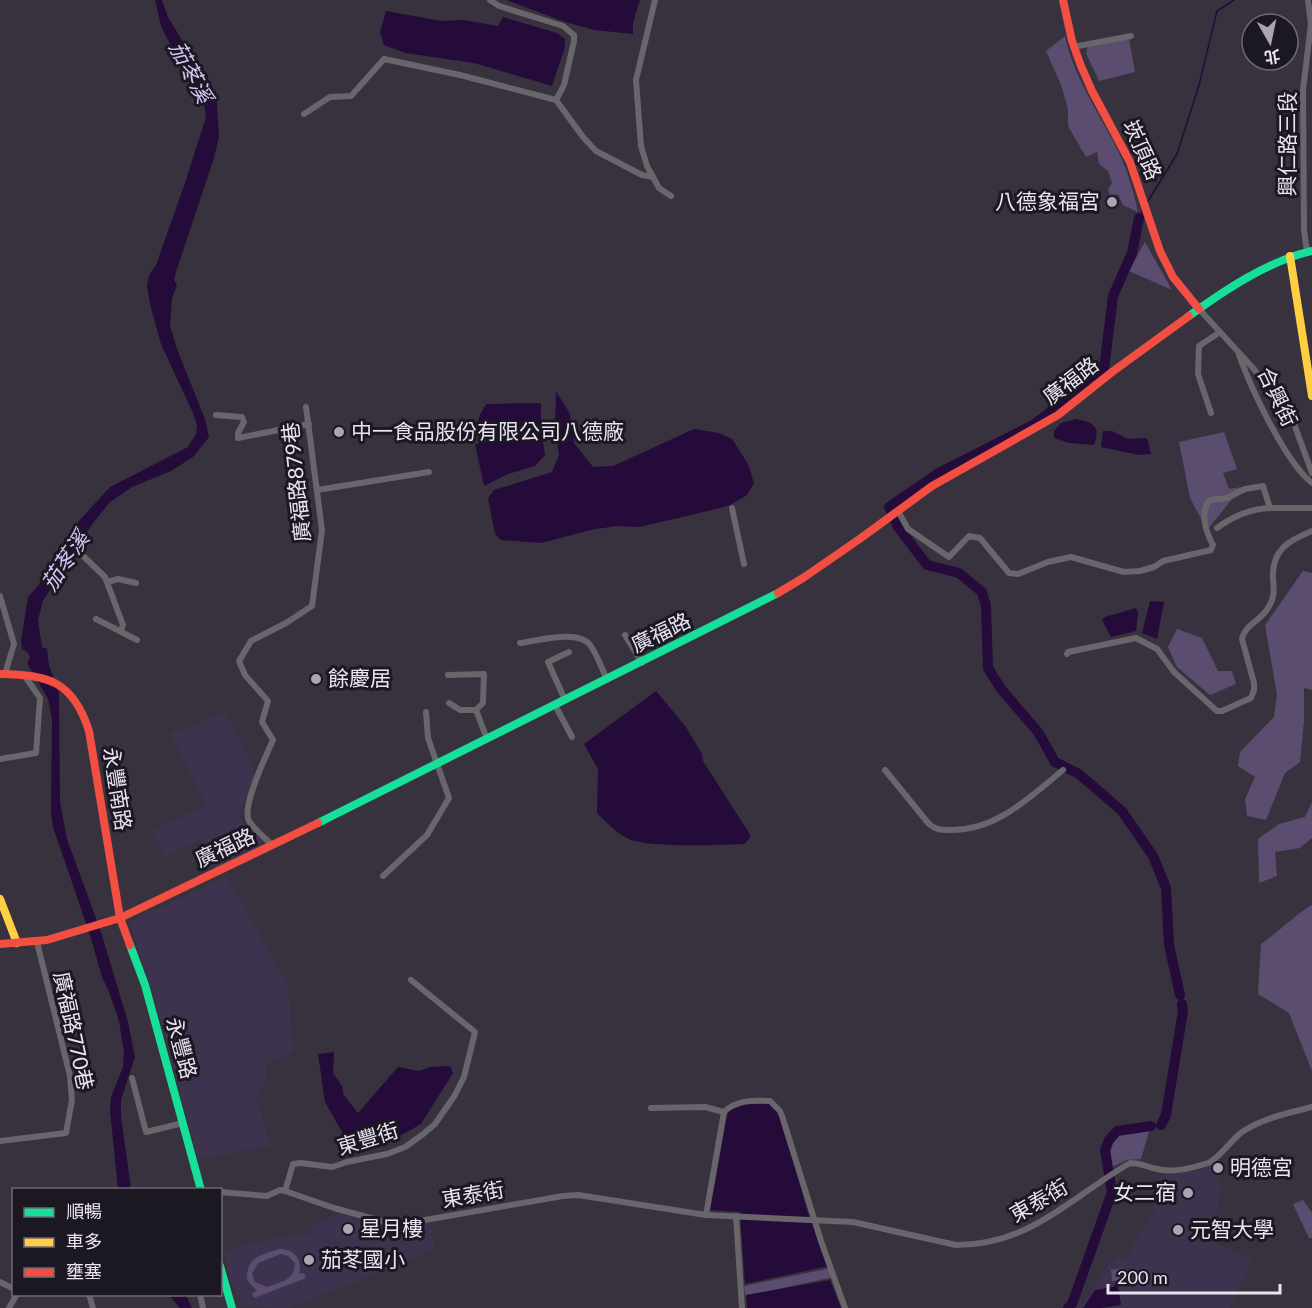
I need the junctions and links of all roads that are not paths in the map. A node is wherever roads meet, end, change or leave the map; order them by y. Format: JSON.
{"nodes":[{"id":1,"x":490,"y":0,"type":"edge"},
{"id":2,"x":655,"y":0,"type":"edge"},
{"id":3,"x":1063,"y":0,"type":"edge"},
{"id":4,"x":1308,"y":0,"type":"edge"},
{"id":5,"x":1312,"y":24,"type":"edge"},
{"id":6,"x":1131,"y":36,"type":"dead end"},
{"id":7,"x":1073,"y":47,"type":"junction"},
{"id":8,"x":1310,"y":50,"type":"edge"},
{"id":9,"x":556,"y":100,"type":"junction"},
{"id":10,"x":303,"y":114,"type":"dead end"},
{"id":11,"x":653,"y":177,"type":"junction"},
{"id":12,"x":671,"y":196,"type":"dead end"},
{"id":13,"x":1310,"y":251,"type":"edge"},
{"id":14,"x":1290,"y":256,"type":"junction"},
{"id":15,"x":1199,"y":309,"type":"junction"},
{"id":16,"x":1220,"y":332,"type":"junction"},
{"id":17,"x":1238,"y":351,"type":"junction"},
{"id":18,"x":1312,"y":396,"type":"edge"},
{"id":19,"x":306,"y":407,"type":"dead end"},
{"id":20,"x":1211,"y":413,"type":"dead end"},
{"id":21,"x":216,"y":415,"type":"dead end"},
{"id":22,"x":309,"y":424,"type":"junction"},
{"id":23,"x":429,"y":472,"type":"dead end"},
{"id":24,"x":1312,"y":473,"type":"edge"},
{"id":25,"x":1312,"y":483,"type":"edge"},
{"id":26,"x":317,"y":490,"type":"junction"},
{"id":27,"x":732,"y":508,"type":"dead end"},
{"id":28,"x":1270,"y":508,"type":"junction"},
{"id":29,"x":1312,"y":508,"type":"edge"},
{"id":30,"x":898,"y":511,"type":"junction"},
{"id":31,"x":1217,"y":528,"type":"dead end"},
{"id":32,"x":1312,"y":531,"type":"edge"},
{"id":33,"x":80,"y":553,"type":"dead end"},
{"id":34,"x":744,"y":564,"type":"dead end"},
{"id":35,"x":107,"y":582,"type":"junction"},
{"id":36,"x":136,"y":583,"type":"dead end"},
{"id":37,"x":0,"y":596,"type":"edge"},
{"id":38,"x":96,"y":619,"type":"dead end"},
{"id":39,"x":121,"y":631,"type":"junction"},
{"id":40,"x":625,"y":635,"type":"dead end"},
{"id":41,"x":137,"y":640,"type":"dead end"},
{"id":42,"x":520,"y":643,"type":"dead end"},
{"id":43,"x":569,"y":652,"type":"dead end"},
{"id":44,"x":1067,"y":654,"type":"dead end"},
{"id":45,"x":642,"y":663,"type":"junction"},
{"id":46,"x":2,"y":674,"type":"edge"},
{"id":47,"x":23,"y":674,"type":"junction"},
{"id":48,"x":448,"y":675,"type":"dead end"},
{"id":49,"x":607,"y":680,"type":"junction"},
{"id":50,"x":565,"y":700,"type":"junction"},
{"id":51,"x":449,"y":703,"type":"dead end"},
{"id":52,"x":555,"y":705,"type":"junction"},
{"id":53,"x":476,"y":710,"type":"junction"},
{"id":54,"x":426,"y":712,"type":"dead end"},
{"id":55,"x":572,"y":737,"type":"dead end"},
{"id":56,"x":487,"y":739,"type":"junction"},
{"id":57,"x":0,"y":759,"type":"edge"},
{"id":58,"x":436,"y":764,"type":"junction"},
{"id":59,"x":885,"y":770,"type":"dead end"},
{"id":60,"x":1063,"y":770,"type":"dead end"},
{"id":61,"x":272,"y":845,"type":"junction"},
{"id":62,"x":383,"y":876,"type":"dead end"},
{"id":63,"x":0,"y":899,"type":"edge"},
{"id":64,"x":120,"y":918,"type":"junction"},
{"id":65,"x":17,"y":942,"type":"junction"},
{"id":66,"x":37,"y":942,"type":"junction"},
{"id":67,"x":0,"y":944,"type":"edge"},
{"id":68,"x":411,"y":980,"type":"dead end"},
{"id":69,"x":132,"y":1078,"type":"dead end"},
{"id":70,"x":1312,"y":1107,"type":"edge"},
{"id":71,"x":651,"y":1108,"type":"dead end"},
{"id":72,"x":724,"y":1112,"type":"junction"},
{"id":73,"x":183,"y":1123,"type":"junction"},
{"id":74,"x":0,"y":1142,"type":"edge"},
{"id":75,"x":203,"y":1188,"type":"edge"},
{"id":76,"x":285,"y":1191,"type":"junction"},
{"id":77,"x":222,"y":1192,"type":"edge"},
{"id":78,"x":706,"y":1215,"type":"junction"},
{"id":79,"x":736,"y":1216,"type":"junction"},
{"id":80,"x":815,"y":1219,"type":"junction"},
{"id":81,"x":222,"y":1274,"type":"edge"},
{"id":82,"x":231,"y":1308,"type":"edge"},
{"id":83,"x":742,"y":1308,"type":"edge"},
{"id":84,"x":845,"y":1308,"type":"edge"}],
"edges":[{"from":1,"to":9,"type":"street"},
{"from":2,"to":11,"type":"street"},
{"from":3,"to":7,"type":"street","name":"崁頂路"},
{"from":4,"to":5,"type":"street","name":"興仁路三段"},
{"from":5,"to":8,"type":"street","name":"興仁路三段"},
{"from":6,"to":7,"type":"street"},
{"from":7,"to":15,"type":"street","name":"崁頂路"},
{"from":8,"to":13,"type":"street","name":"興仁路三段"},
{"from":9,"to":10,"type":"street"},
{"from":9,"to":11,"type":"street"},
{"from":11,"to":12,"type":"street"},
{"from":13,"to":14,"type":"street","name":"廣福路"},
{"from":14,"to":15,"type":"street","name":"廣福路"},
{"from":14,"to":18,"type":"street"},
{"from":15,"to":16,"type":"street"},
{"from":15,"to":30,"type":"street","name":"廣福路"},
{"from":16,"to":17,"type":"street"},
{"from":16,"to":20,"type":"street"},
{"from":17,"to":24,"type":"street"},
{"from":17,"to":25,"type":"street","name":"合興街"},
{"from":19,"to":22,"type":"street","name":"廣福路879巷"},
{"from":21,"to":22,"type":"street"},
{"from":22,"to":26,"type":"street","name":"廣福路879巷"},
{"from":23,"to":26,"type":"street"},
{"from":26,"to":61,"type":"street","name":"廣福路879巷"},
{"from":27,"to":34,"type":"street"},
{"from":28,"to":29,"type":"street"},
{"from":28,"to":30,"type":"street"},
{"from":28,"to":31,"type":"street"},
{"from":30,"to":45,"type":"street","name":"廣福路"},
{"from":32,"to":44,"type":"street"},
{"from":33,"to":35,"type":"street"},
{"from":35,"to":36,"type":"street"},
{"from":35,"to":39,"type":"street"},
{"from":37,"to":46,"type":"street"},
{"from":38,"to":39,"type":"street"},
{"from":39,"to":41,"type":"street"},
{"from":40,"to":45,"type":"street"},
{"from":42,"to":49,"type":"street"},
{"from":43,"to":50,"type":"street"},
{"from":45,"to":49,"type":"street","name":"廣福路"},
{"from":46,"to":47,"type":"street"},
{"from":47,"to":57,"type":"street"},
{"from":47,"to":64,"type":"street","name":"永豐南路"},
{"from":48,"to":53,"type":"street"},
{"from":49,"to":50,"type":"street","name":"廣福路"},
{"from":50,"to":52,"type":"street","name":"廣福路"},
{"from":51,"to":53,"type":"street"},
{"from":52,"to":55,"type":"street"},
{"from":52,"to":56,"type":"street","name":"廣福路"},
{"from":53,"to":56,"type":"street"},
{"from":54,"to":58,"type":"street"},
{"from":56,"to":58,"type":"street","name":"廣福路"},
{"from":58,"to":61,"type":"street","name":"廣福路"},
{"from":58,"to":62,"type":"street"},
{"from":59,"to":60,"type":"street"},
{"from":61,"to":64,"type":"street","name":"廣福路"},
{"from":63,"to":65,"type":"street"},
{"from":64,"to":66,"type":"street","name":"廣福路"},
{"from":64,"to":73,"type":"street","name":"永豐路"},
{"from":65,"to":66,"type":"street"},
{"from":65,"to":67,"type":"street"},
{"from":66,"to":74,"type":"street","name":"廣福路770巷"},
{"from":68,"to":76,"type":"street","name":"東豐街"},
{"from":69,"to":73,"type":"street"},
{"from":70,"to":80,"type":"street","name":"東泰街"},
{"from":71,"to":72,"type":"street"},
{"from":72,"to":78,"type":"street"},
{"from":72,"to":80,"type":"street"},
{"from":73,"to":75,"type":"street","name":"永豐路"},
{"from":76,"to":77,"type":"street","name":"東泰街"},
{"from":76,"to":78,"type":"street","name":"東泰街"},
{"from":78,"to":79,"type":"street","name":"東泰街"},
{"from":79,"to":80,"type":"street","name":"東泰街"},
{"from":79,"to":83,"type":"street"},
{"from":80,"to":84,"type":"street"},
{"from":81,"to":82,"type":"street"}]}
